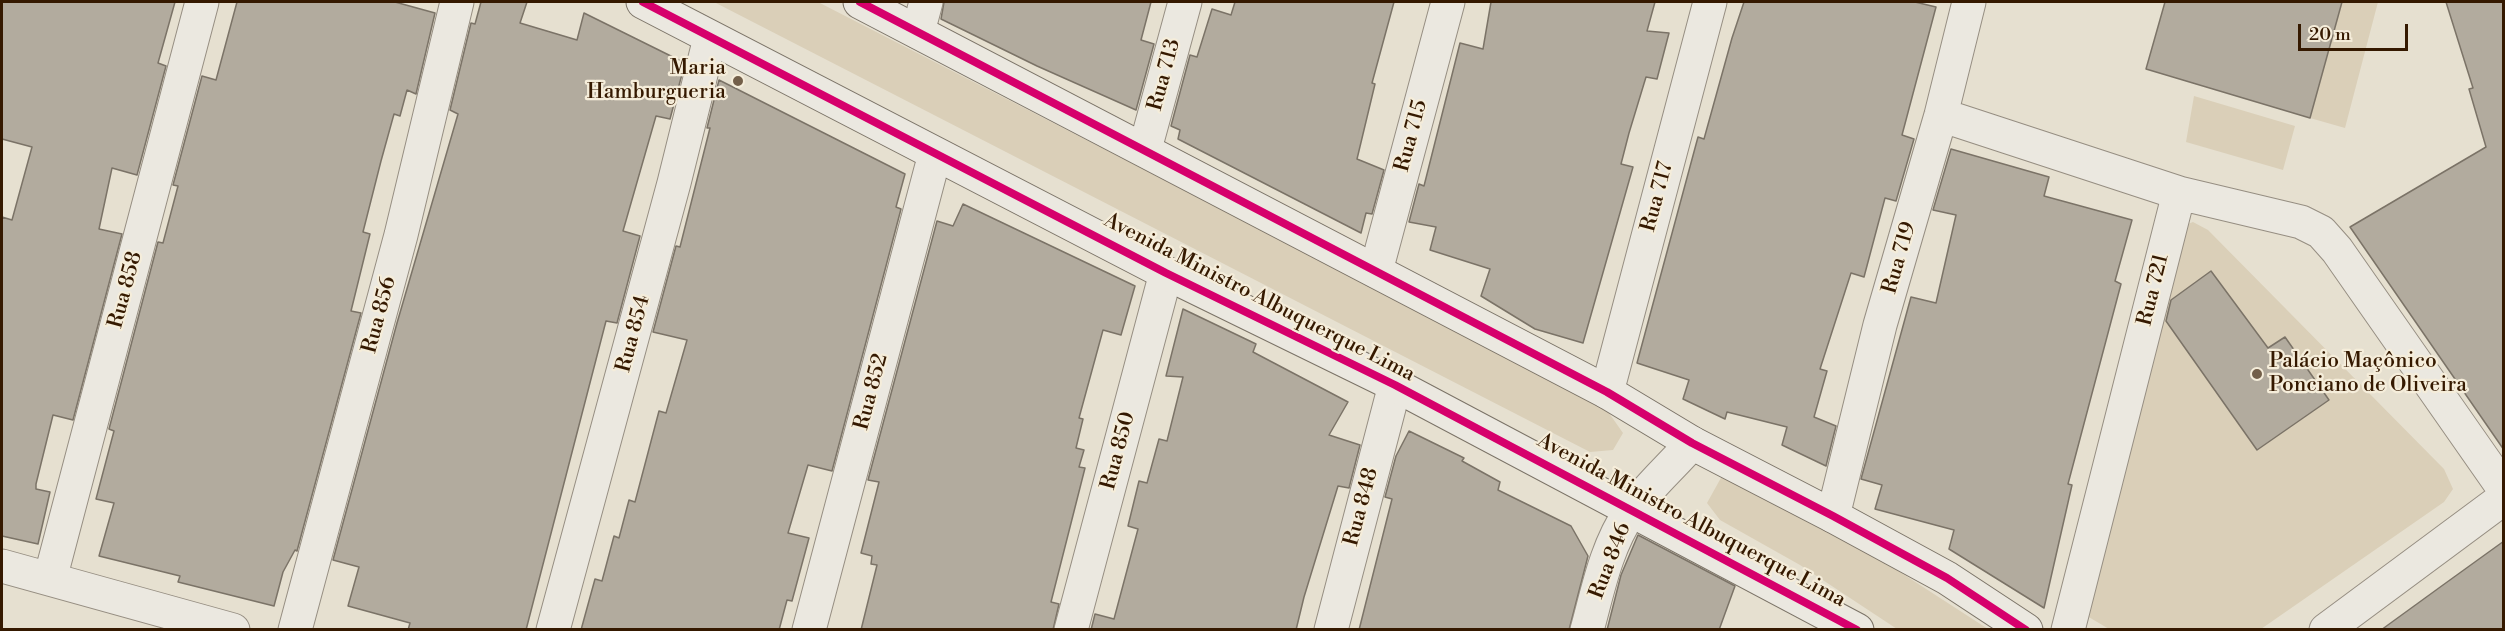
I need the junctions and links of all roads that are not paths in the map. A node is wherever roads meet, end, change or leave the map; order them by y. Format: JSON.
{"nodes":[{"id":1,"x":202,"y":2,"type":"edge"},
{"id":2,"x":457,"y":2,"type":"edge"},
{"id":3,"x":642,"y":2,"type":"edge"},
{"id":4,"x":860,"y":2,"type":"edge"},
{"id":5,"x":1185,"y":2,"type":"edge"},
{"id":6,"x":1448,"y":2,"type":"edge"},
{"id":7,"x":1710,"y":2,"type":"edge"},
{"id":8,"x":1969,"y":2,"type":"edge"},
{"id":9,"x":922,"y":16,"type":"edge"},
{"id":10,"x":711,"y":38,"type":"junction"},
{"id":11,"x":1941,"y":115,"type":"junction"},
{"id":12,"x":1145,"y":149,"type":"junction"},
{"id":13,"x":935,"y":154,"type":"junction"},
{"id":14,"x":2179,"y":193,"type":"junction"},
{"id":15,"x":1376,"y":271,"type":"junction"},
{"id":16,"x":1166,"y":273,"type":"junction"},
{"id":17,"x":1395,"y":385,"type":"junction"},
{"id":18,"x":1607,"y":392,"type":"junction"},
{"id":19,"x":1692,"y":443,"type":"junction"},
{"id":20,"x":2504,"y":489,"type":"edge"},
{"id":21,"x":2504,"y":498,"type":"edge"},
{"id":22,"x":1630,"y":512,"type":"junction"},
{"id":23,"x":1833,"y":516,"type":"junction"},
{"id":24,"x":2,"y":566,"type":"edge"},
{"id":25,"x":50,"y":579,"type":"junction"},
{"id":26,"x":1850,"y":628,"type":"edge"},
{"id":27,"x":296,"y":629,"type":"edge"},
{"id":28,"x":233,"y":630,"type":"edge"},
{"id":29,"x":553,"y":630,"type":"edge"},
{"id":30,"x":810,"y":630,"type":"edge"},
{"id":31,"x":1071,"y":630,"type":"edge"},
{"id":32,"x":1331,"y":630,"type":"edge"},
{"id":33,"x":1587,"y":630,"type":"edge"},
{"id":34,"x":2026,"y":630,"type":"edge"},
{"id":35,"x":2068,"y":630,"type":"edge"},
{"id":36,"x":2326,"y":630,"type":"edge"}],
"edges":[{"from":1,"to":25,"type":"street","name":"Rua 858"},
{"from":2,"to":27,"type":"street","name":"Rua 856"},
{"from":3,"to":10,"type":"street","name":"Avenida Ministro Albuquerque Lima"},
{"from":4,"to":9,"type":"street"},
{"from":5,"to":12,"type":"street","name":"Rua 713"},
{"from":6,"to":15,"type":"street","name":"Rua 715"},
{"from":7,"to":18,"type":"street","name":"Rua 717"},
{"from":8,"to":11,"type":"street","name":"Rua 719"},
{"from":9,"to":12,"type":"street"},
{"from":10,"to":13,"type":"street","name":"Avenida Ministro Albuquerque Lima"},
{"from":10,"to":29,"type":"street","name":"Rua 854"},
{"from":11,"to":14,"type":"street"},
{"from":11,"to":23,"type":"street","name":"Rua 719"},
{"from":12,"to":15,"type":"street"},
{"from":13,"to":16,"type":"street","name":"Avenida Ministro Albuquerque Lima"},
{"from":13,"to":30,"type":"street","name":"Rua 852"},
{"from":14,"to":20,"type":"street"},
{"from":14,"to":35,"type":"street","name":"Rua 721"},
{"from":15,"to":18,"type":"street"},
{"from":16,"to":17,"type":"street","name":"Avenida Ministro Albuquerque Lima"},
{"from":16,"to":31,"type":"street","name":"Rua 850"},
{"from":17,"to":22,"type":"street","name":"Avenida Ministro Albuquerque Lima"},
{"from":17,"to":32,"type":"street","name":"Rua 848"},
{"from":18,"to":19,"type":"street"},
{"from":19,"to":22,"type":"street","name":"Rua 846"},
{"from":19,"to":23,"type":"street"},
{"from":21,"to":36,"type":"street"},
{"from":22,"to":26,"type":"street","name":"Avenida Ministro Albuquerque Lima"},
{"from":22,"to":33,"type":"street","name":"Rua 846"},
{"from":23,"to":34,"type":"street"},
{"from":24,"to":25,"type":"street"},
{"from":25,"to":28,"type":"street"}]}
